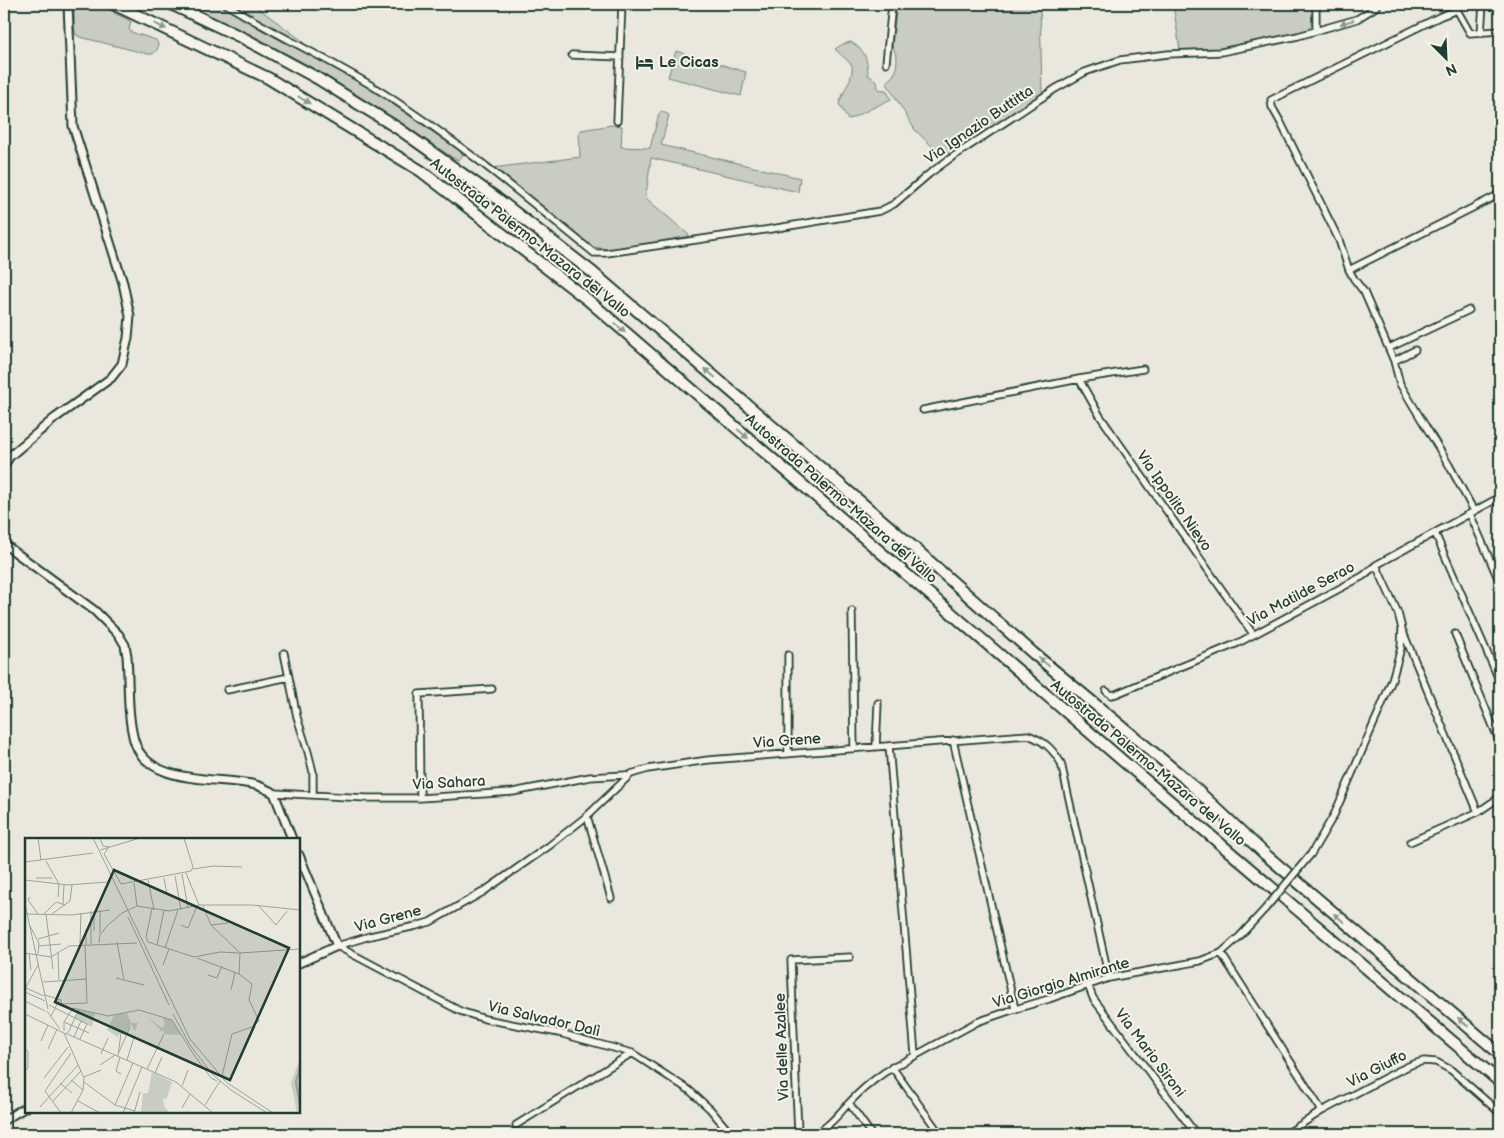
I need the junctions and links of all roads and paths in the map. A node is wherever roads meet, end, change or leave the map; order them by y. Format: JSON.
{"nodes":[{"id":1,"x":68,"y":4,"type":"edge"},
{"id":2,"x":115,"y":4,"type":"edge"},
{"id":3,"x":171,"y":4,"type":"edge"},
{"id":4,"x":226,"y":4,"type":"edge"},
{"id":5,"x":622,"y":4,"type":"edge"},
{"id":6,"x":892,"y":4,"type":"edge"},
{"id":7,"x":1316,"y":4,"type":"edge"},
{"id":8,"x":1483,"y":4,"type":"edge"},
{"id":9,"x":1376,"y":5,"type":"edge"},
{"id":10,"x":1316,"y":31,"type":"junction"},
{"id":11,"x":1500,"y":31,"type":"edge"},
{"id":12,"x":1481,"y":33,"type":"junction"},
{"id":13,"x":572,"y":55,"type":"dead end"},
{"id":14,"x":620,"y":57,"type":"junction"},
{"id":15,"x":886,"y":63,"type":"dead end"},
{"id":16,"x":617,"y":121,"type":"dead end"},
{"id":17,"x":1500,"y":194,"type":"edge"},
{"id":18,"x":1349,"y":270,"type":"junction"},
{"id":19,"x":1469,"y":310,"type":"dead end"},
{"id":20,"x":1388,"y":348,"type":"junction"},
{"id":21,"x":1415,"y":350,"type":"dead end"},
{"id":22,"x":1394,"y":361,"type":"junction"},
{"id":23,"x":1143,"y":369,"type":"dead end"},
{"id":24,"x":1079,"y":379,"type":"junction"},
{"id":25,"x":923,"y":410,"type":"dead end"},
{"id":26,"x":4,"y":465,"type":"edge"},
{"id":27,"x":1500,"y":497,"type":"edge"},
{"id":28,"x":1472,"y":513,"type":"junction"},
{"id":29,"x":1435,"y":533,"type":"junction"},
{"id":30,"x":4,"y":544,"type":"edge"},
{"id":31,"x":1376,"y":565,"type":"junction"},
{"id":32,"x":1500,"y":584,"type":"edge"},
{"id":33,"x":852,"y":611,"type":"dead end"},
{"id":34,"x":1402,"y":629,"type":"junction"},
{"id":35,"x":1252,"y":634,"type":"junction"},
{"id":36,"x":1455,"y":634,"type":"dead end"},
{"id":37,"x":284,"y":653,"type":"dead end"},
{"id":38,"x":788,"y":655,"type":"dead end"},
{"id":39,"x":289,"y":677,"type":"junction"},
{"id":40,"x":1500,"y":682,"type":"edge"},
{"id":41,"x":492,"y":689,"type":"dead end"},
{"id":42,"x":227,"y":690,"type":"dead end"},
{"id":43,"x":1106,"y":691,"type":"dead end"},
{"id":44,"x":878,"y":703,"type":"dead end"},
{"id":45,"x":953,"y":740,"type":"junction"},
{"id":46,"x":1500,"y":743,"type":"edge"},
{"id":47,"x":889,"y":746,"type":"junction"},
{"id":48,"x":876,"y":747,"type":"junction"},
{"id":49,"x":854,"y":748,"type":"junction"},
{"id":50,"x":788,"y":754,"type":"junction"},
{"id":51,"x":625,"y":775,"type":"dead end"},
{"id":52,"x":274,"y":793,"type":"junction"},
{"id":53,"x":313,"y":795,"type":"junction"},
{"id":54,"x":1500,"y":797,"type":"edge"},
{"id":55,"x":420,"y":798,"type":"junction"},
{"id":56,"x":1478,"y":812,"type":"junction"},
{"id":57,"x":587,"y":816,"type":"junction"},
{"id":58,"x":292,"y":838,"type":"edge"},
{"id":59,"x":1410,"y":842,"type":"dead end"},
{"id":60,"x":300,"y":857,"type":"edge"},
{"id":61,"x":611,"y":898,"type":"dead end"},
{"id":62,"x":337,"y":946,"type":"junction"},
{"id":63,"x":1220,"y":953,"type":"junction"},
{"id":64,"x":850,"y":957,"type":"dead end"},
{"id":65,"x":300,"y":963,"type":"edge"},
{"id":66,"x":1109,"y":978,"type":"junction"},
{"id":67,"x":1088,"y":985,"type":"junction"},
{"id":68,"x":1016,"y":1009,"type":"junction"},
{"id":69,"x":632,"y":1053,"type":"junction"},
{"id":70,"x":1500,"y":1054,"type":"edge"},
{"id":71,"x":915,"y":1055,"type":"junction"},
{"id":72,"x":892,"y":1067,"type":"junction"},
{"id":73,"x":1500,"y":1082,"type":"edge"},
{"id":74,"x":849,"y":1103,"type":"junction"},
{"id":75,"x":25,"y":1108,"type":"edge"},
{"id":76,"x":1322,"y":1111,"type":"junction"},
{"id":77,"x":1500,"y":1113,"type":"edge"},
{"id":78,"x":4,"y":1120,"type":"edge"},
{"id":79,"x":516,"y":1125,"type":"dead end"},
{"id":80,"x":731,"y":1134,"type":"edge"},
{"id":81,"x":798,"y":1134,"type":"edge"},
{"id":82,"x":816,"y":1134,"type":"edge"},
{"id":83,"x":871,"y":1134,"type":"edge"},
{"id":84,"x":940,"y":1134,"type":"edge"},
{"id":85,"x":1196,"y":1134,"type":"edge"},
{"id":86,"x":1286,"y":1134,"type":"edge"}],
"edges":[{"from":1,"to":26,"type":"street"},
{"from":2,"to":73,"type":"highway","name":"Autostrada Palermo-Mazara del Vallo","one_way":true},
{"from":70,"to":3,"type":"highway","name":"Autostrada Palermo-Mazara del Vallo","one_way":true},
{"from":4,"to":10,"type":"street","name":"Via Ignazio Buttitta"},
{"from":5,"to":14,"type":"street"},
{"from":6,"to":15,"type":"street"},
{"from":7,"to":10,"type":"street"},
{"from":8,"to":12,"type":"street"},
{"from":9,"to":10,"type":"street","name":"Via Ignazio Buttitta","one_way":true},
{"from":11,"to":12,"type":"street"},
{"from":12,"to":18,"type":"street"},
{"from":13,"to":14,"type":"street"},
{"from":14,"to":16,"type":"street"},
{"from":17,"to":18,"type":"street"},
{"from":18,"to":20,"type":"street"},
{"from":19,"to":20,"type":"street"},
{"from":20,"to":22,"type":"street"},
{"from":21,"to":22,"type":"street"},
{"from":22,"to":28,"type":"street"},
{"from":23,"to":24,"type":"street"},
{"from":24,"to":25,"type":"street"},
{"from":24,"to":35,"type":"street","name":"Via Ippolito Nievo"},
{"from":27,"to":28,"type":"street","name":"Via Matilde Serao"},
{"from":28,"to":29,"type":"street","name":"Via Matilde Serao"},
{"from":28,"to":32,"type":"street"},
{"from":29,"to":31,"type":"street","name":"Via Matilde Serao"},
{"from":29,"to":40,"type":"street"},
{"from":30,"to":52,"type":"street"},
{"from":31,"to":34,"type":"street"},
{"from":31,"to":35,"type":"street","name":"Via Matilde Serao"},
{"from":33,"to":49,"type":"street"},
{"from":34,"to":56,"type":"street"},
{"from":34,"to":63,"type":"street","name":"Via Giorgio Almirante","bridge":true},
{"from":35,"to":43,"type":"street","name":"Via Matilde Serao"},
{"from":36,"to":46,"type":"street"},
{"from":37,"to":39,"type":"street"},
{"from":38,"to":50,"type":"street"},
{"from":39,"to":42,"type":"street"},
{"from":39,"to":53,"type":"street"},
{"from":41,"to":55,"type":"street"},
{"from":44,"to":48,"type":"street"},
{"from":45,"to":47,"type":"street","name":"Via Grene"},
{"from":45,"to":66,"type":"street","name":"Via Grene"},
{"from":45,"to":68,"type":"street"},
{"from":47,"to":48,"type":"street","name":"Via Grene"},
{"from":47,"to":71,"type":"street"},
{"from":48,"to":49,"type":"street","name":"Via Grene"},
{"from":49,"to":50,"type":"street","name":"Via Grene"},
{"from":50,"to":57,"type":"street","name":"Via Grene"},
{"from":51,"to":55,"type":"street","name":"Via Sahara"},
{"from":52,"to":53,"type":"street","name":"Via Sahara"},
{"from":52,"to":58,"type":"street"},
{"from":53,"to":55,"type":"street","name":"Via Sahara"},
{"from":54,"to":56,"type":"street"},
{"from":56,"to":59,"type":"street"},
{"from":57,"to":61,"type":"street"},
{"from":57,"to":62,"type":"street","name":"Via Grene"},
{"from":60,"to":62,"type":"street"},
{"from":62,"to":65,"type":"street"},
{"from":62,"to":69,"type":"street","name":"Via Salvador Dalì"},
{"from":63,"to":66,"type":"street","name":"Via Giorgio Almirante"},
{"from":63,"to":76,"type":"street"},
{"from":64,"to":81,"type":"street","name":"Via delle Azalee"},
{"from":66,"to":67,"type":"street","name":"Via Giorgio Almirante"},
{"from":67,"to":68,"type":"street","name":"Via Giorgio Almirante"},
{"from":67,"to":85,"type":"street","name":"Via Mario Sironi"},
{"from":68,"to":71,"type":"street","name":"Via Giorgio Almirante"},
{"from":69,"to":79,"type":"street"},
{"from":69,"to":80,"type":"street","name":"Via Salvador Dalì"},
{"from":71,"to":72,"type":"street","name":"Via Giorgio Almirante"},
{"from":72,"to":74,"type":"street","name":"Via Giorgio Almirante"},
{"from":72,"to":84,"type":"street"},
{"from":74,"to":82,"type":"street","name":"Via Giorgio Almirante"},
{"from":74,"to":83,"type":"street"},
{"from":75,"to":78,"type":"street"},
{"from":76,"to":77,"type":"street","name":"Via Giuffo"},
{"from":76,"to":86,"type":"street","name":"Via Giuffo"}]}
